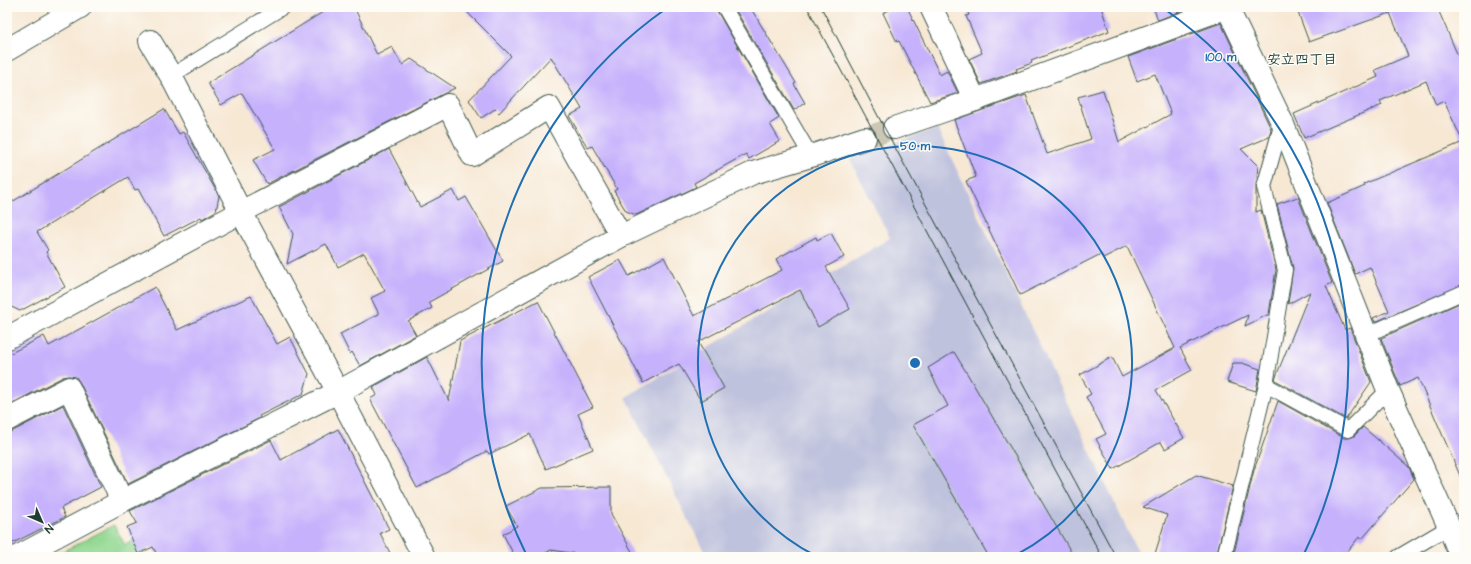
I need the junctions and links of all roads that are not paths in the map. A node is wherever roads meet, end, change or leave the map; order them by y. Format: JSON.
{"nodes":[{"id":1,"x":80,"y":7,"type":"edge"},
{"id":2,"x":283,"y":7,"type":"edge"},
{"id":3,"x":724,"y":7,"type":"edge"},
{"id":4,"x":931,"y":7,"type":"edge"},
{"id":5,"x":1227,"y":7,"type":"edge"},
{"id":6,"x":150,"y":41,"type":"dead end"},
{"id":7,"x":7,"y":50,"type":"edge"},
{"id":8,"x":171,"y":76,"type":"junction"},
{"id":9,"x":974,"y":100,"type":"junction"},
{"id":10,"x":1282,"y":122,"type":"junction"},
{"id":11,"x":894,"y":128,"type":"tunnel mouth"},
{"id":12,"x":865,"y":138,"type":"tunnel mouth"},
{"id":13,"x":811,"y":156,"type":"junction"},
{"id":14,"x":241,"y":212,"type":"junction"},
{"id":15,"x":621,"y":236,"type":"junction"},
{"id":16,"x":1464,"y":292,"type":"edge"},
{"id":17,"x":1366,"y":335,"type":"junction"},
{"id":18,"x":7,"y":338,"type":"edge"},
{"id":19,"x":1266,"y":385,"type":"junction"},
{"id":20,"x":1388,"y":390,"type":"junction"},
{"id":21,"x":338,"y":392,"type":"junction"},
{"id":22,"x":7,"y":420,"type":"edge"},
{"id":23,"x":122,"y":501,"type":"junction"},
{"id":24,"x":1449,"y":527,"type":"junction"},
{"id":25,"x":17,"y":557,"type":"edge"},
{"id":26,"x":424,"y":557,"type":"edge"},
{"id":27,"x":1224,"y":557,"type":"edge"},
{"id":28,"x":1398,"y":557,"type":"edge"},
{"id":29,"x":1461,"y":557,"type":"edge"}],
"edges":[{"from":1,"to":7,"type":"street"},
{"from":2,"to":8,"type":"lane"},
{"from":3,"to":13,"type":"lane"},
{"from":4,"to":9,"type":"street"},
{"from":5,"to":9,"type":"street"},
{"from":5,"to":10,"type":"street"},
{"from":6,"to":8,"type":"street"},
{"from":8,"to":14,"type":"street"},
{"from":9,"to":11,"type":"street"},
{"from":10,"to":17,"type":"street"},
{"from":10,"to":19,"type":"lane"},
{"from":12,"to":13,"type":"street"},
{"from":13,"to":15,"type":"street"},
{"from":14,"to":15,"type":"street"},
{"from":14,"to":18,"type":"street"},
{"from":14,"to":21,"type":"street"},
{"from":15,"to":21,"type":"street"},
{"from":16,"to":17,"type":"lane"},
{"from":17,"to":20,"type":"street"},
{"from":19,"to":20,"type":"lane"},
{"from":19,"to":27,"type":"lane"},
{"from":20,"to":24,"type":"street"},
{"from":21,"to":23,"type":"street"},
{"from":21,"to":26,"type":"street"},
{"from":22,"to":23,"type":"street"},
{"from":23,"to":25,"type":"street"},
{"from":24,"to":28,"type":"lane"},
{"from":24,"to":29,"type":"street"}]}
